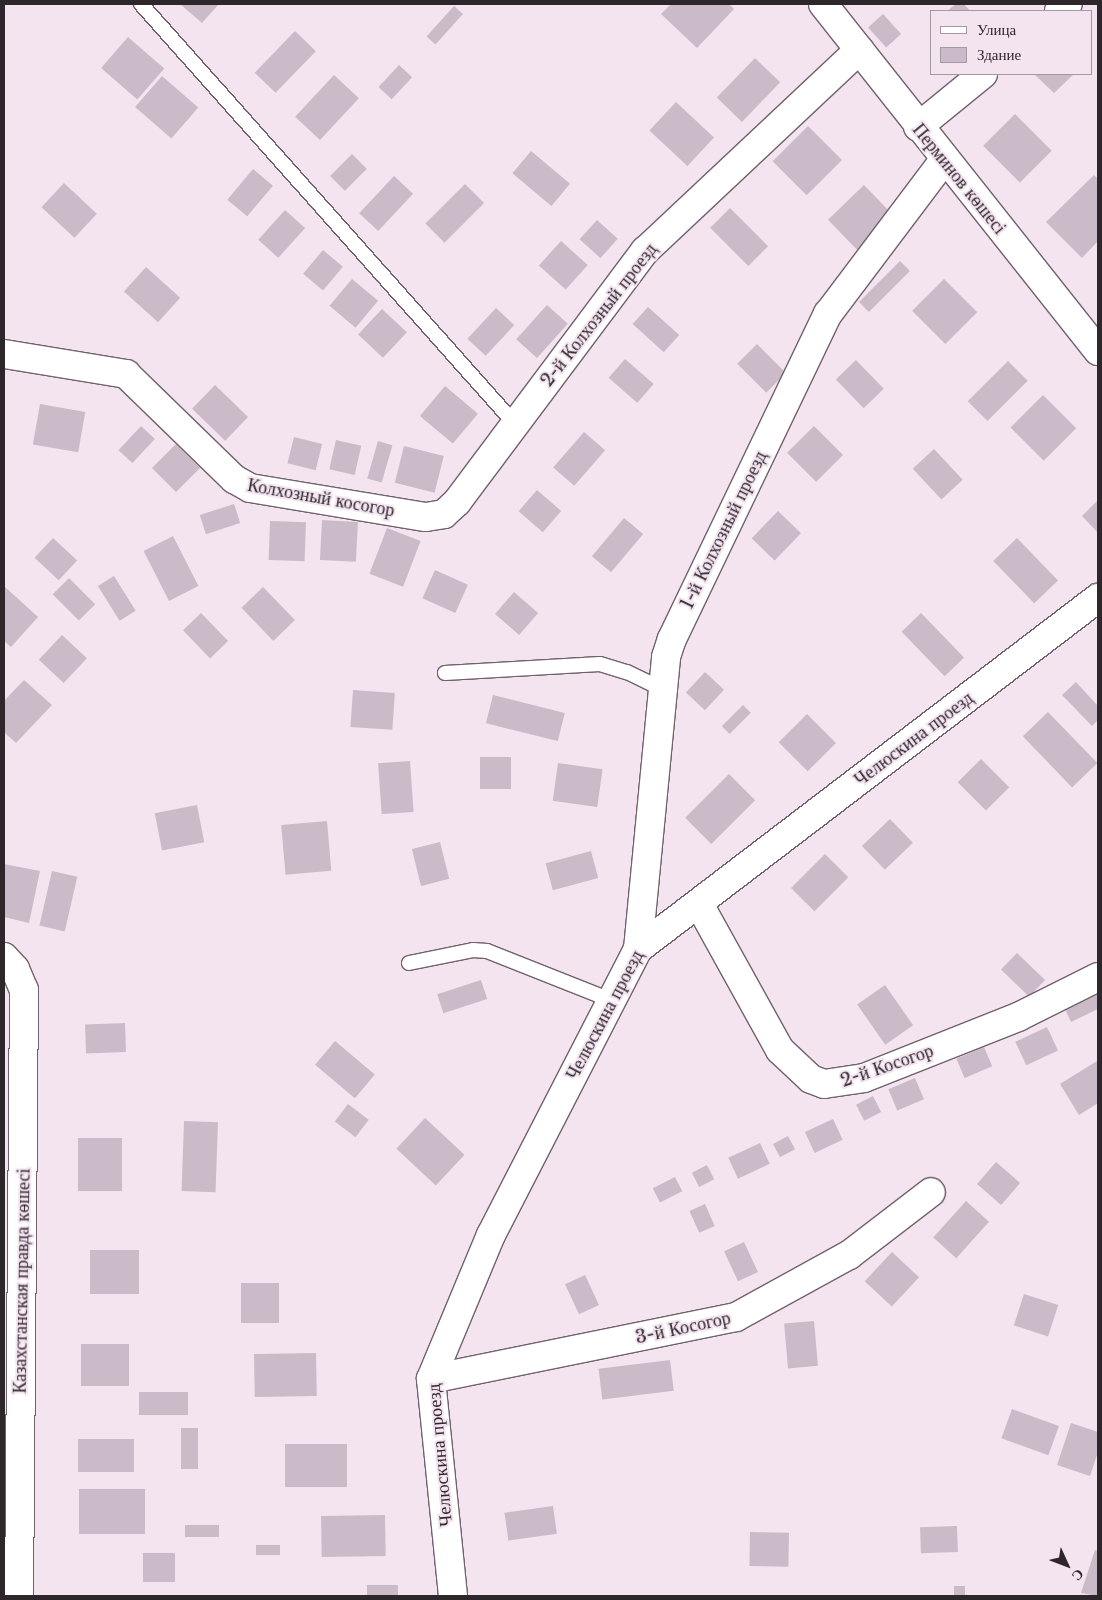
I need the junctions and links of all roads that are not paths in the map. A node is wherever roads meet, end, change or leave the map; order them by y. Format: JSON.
{"nodes":[{"id":1,"x":141,"y":4,"type":"edge"},
{"id":2,"x":823,"y":4,"type":"edge"},
{"id":3,"x":858,"y":50,"type":"junction"},
{"id":4,"x":982,"y":75,"type":"edge"},
{"id":5,"x":918,"y":127,"type":"junction"},
{"id":6,"x":944,"y":160,"type":"junction"},
{"id":7,"x":1098,"y":351,"type":"edge"},
{"id":8,"x":4,"y":354,"type":"edge"},
{"id":9,"x":516,"y":424,"type":"junction"},
{"id":10,"x":444,"y":514,"type":"joint"},
{"id":11,"x":1098,"y":598,"type":"edge"},
{"id":12,"x":445,"y":673,"type":"dead end"},
{"id":13,"x":664,"y":690,"type":"junction"},
{"id":14,"x":699,"y":904,"type":"junction"},
{"id":15,"x":638,"y":949,"type":"junction"},
{"id":16,"x":9,"y":963,"type":"edge"},
{"id":17,"x":409,"y":963,"type":"dead end"},
{"id":18,"x":1098,"y":977,"type":"edge"},
{"id":19,"x":611,"y":1000,"type":"junction"},
{"id":20,"x":931,"y":1192,"type":"dead end"},
{"id":21,"x":431,"y":1379,"type":"junction"},
{"id":22,"x":19,"y":1596,"type":"edge"},
{"id":23,"x":452,"y":1596,"type":"edge"}],
"edges":[{"from":1,"to":9,"type":"lane"},
{"from":2,"to":3,"type":"street","name":"Перминов көшесі"},
{"from":3,"to":5,"type":"street","name":"Перминов көшесі"},
{"from":3,"to":9,"type":"street","name":"2-й Колхозный проезд"},
{"from":4,"to":5,"type":"street"},
{"from":5,"to":6,"type":"street","name":"Перминов көшесі"},
{"from":6,"to":7,"type":"street","name":"Перминов көшесі"},
{"from":6,"to":13,"type":"street","name":"1-й Колхозный проезд"},
{"from":8,"to":10,"type":"street","name":"Колхозный косогор"},
{"from":9,"to":10,"type":"street","name":"2-й Колхозный проезд"},
{"from":11,"to":14,"type":"street","name":"Челюскина проезд"},
{"from":12,"to":13,"type":"lane"},
{"from":13,"to":15,"type":"street","name":"1-й Колхозный проезд"},
{"from":14,"to":15,"type":"street","name":"Челюскина проезд"},
{"from":14,"to":18,"type":"street","name":"2-й Косогор"},
{"from":15,"to":19,"type":"street","name":"Челюскина проезд"},
{"from":16,"to":22,"type":"street","name":"Казахстанская правда көшесі"},
{"from":17,"to":19,"type":"lane"},
{"from":19,"to":21,"type":"street","name":"Челюскина проезд"},
{"from":20,"to":21,"type":"street","name":"3-й Косогор"},
{"from":21,"to":23,"type":"street","name":"Челюскина проезд"}]}
